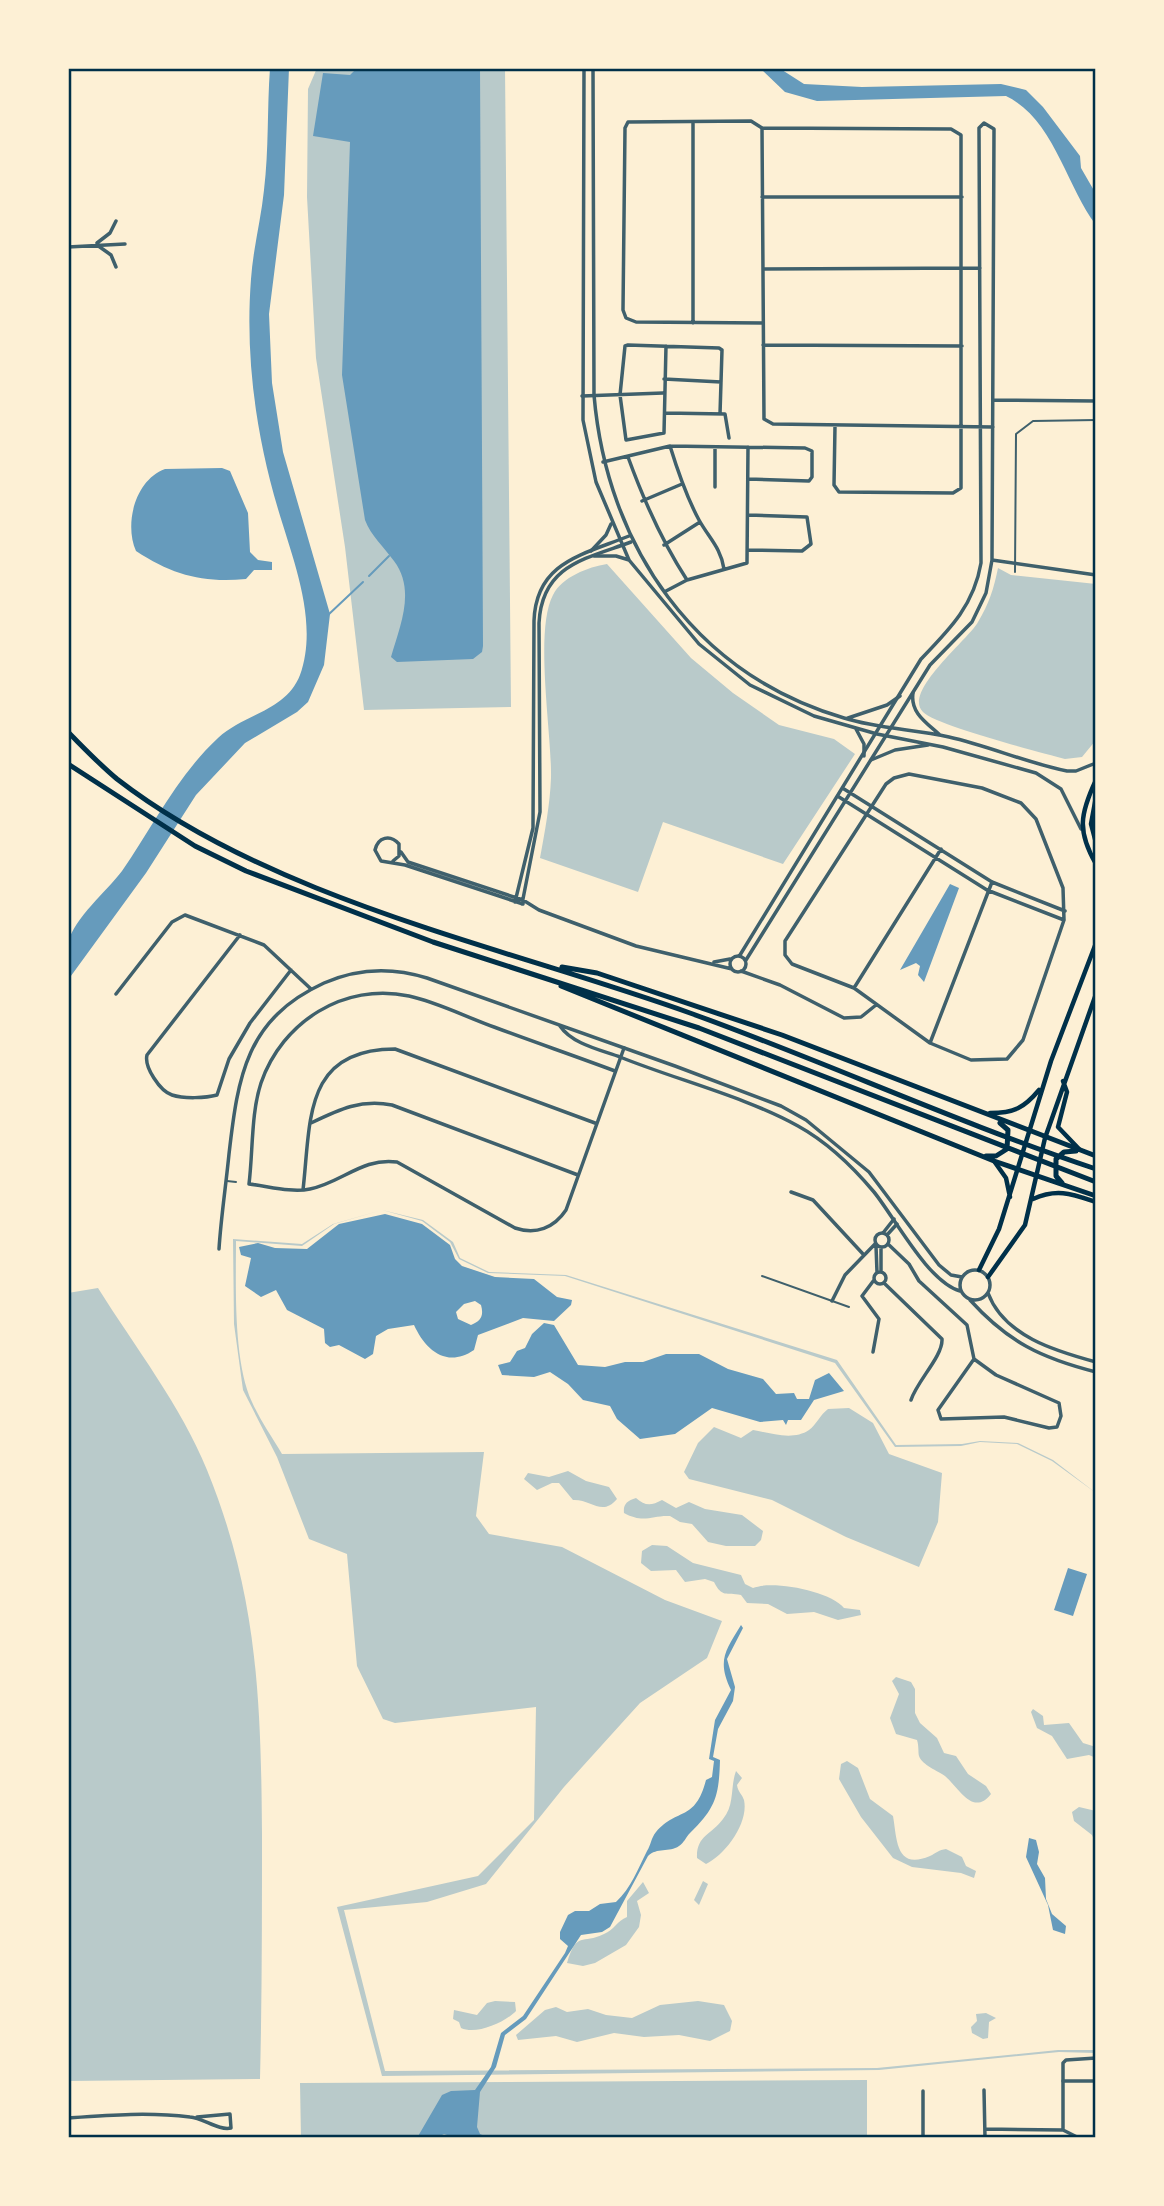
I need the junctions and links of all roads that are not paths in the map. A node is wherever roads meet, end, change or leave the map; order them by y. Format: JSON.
{"nodes":[{"id":1,"x":584,"y":68,"type":"edge"},
{"id":2,"x":593,"y":68,"type":"edge"},
{"id":3,"x":694,"y":121,"type":"junction"},
{"id":4,"x":762,"y":128,"type":"junction"},
{"id":5,"x":762,"y":197,"type":"junction"},
{"id":6,"x":962,"y":197,"type":"junction"},
{"id":7,"x":116,"y":221,"type":"dead end"},
{"id":8,"x":95,"y":244,"type":"junction"},
{"id":9,"x":125,"y":244,"type":"dead end"},
{"id":10,"x":68,"y":247,"type":"edge"},
{"id":11,"x":116,"y":267,"type":"dead end"},
{"id":12,"x":962,"y":267,"type":"junction"},
{"id":13,"x":980,"y":268,"type":"junction"},
{"id":14,"x":763,"y":269,"type":"junction"},
{"id":15,"x":693,"y":323,"type":"junction"},
{"id":16,"x":763,"y":323,"type":"junction"},
{"id":17,"x":763,"y":345,"type":"junction"},
{"id":18,"x":666,"y":346,"type":"junction"},
{"id":19,"x":962,"y":346,"type":"junction"},
{"id":20,"x":664,"y":379,"type":"junction"},
{"id":21,"x":721,"y":382,"type":"junction"},
{"id":22,"x":663,"y":393,"type":"junction"},
{"id":23,"x":594,"y":395,"type":"junction"},
{"id":24,"x":620,"y":395,"type":"junction"},
{"id":25,"x":582,"y":396,"type":"junction"},
{"id":26,"x":993,"y":400,"type":"junction"},
{"id":27,"x":1096,"y":401,"type":"edge"},
{"id":28,"x":664,"y":413,"type":"junction"},
{"id":29,"x":720,"y":414,"type":"junction"},
{"id":30,"x":1096,"y":421,"type":"edge"},
{"id":31,"x":835,"y":426,"type":"junction"},
{"id":32,"x":961,"y":426,"type":"junction"},
{"id":33,"x":981,"y":427,"type":"junction"},
{"id":34,"x":993,"y":427,"type":"junction"},
{"id":35,"x":729,"y":438,"type":"dead end"},
{"id":36,"x":670,"y":446,"type":"junction"},
{"id":37,"x":715,"y":447,"type":"junction"},
{"id":38,"x":748,"y":447,"type":"junction"},
{"id":39,"x":627,"y":456,"type":"junction"},
{"id":40,"x":603,"y":462,"type":"junction"},
{"id":41,"x":748,"y":479,"type":"junction"},
{"id":42,"x":682,"y":484,"type":"junction"},
{"id":43,"x":715,"y":486,"type":"dead end"},
{"id":44,"x":642,"y":501,"type":"junction"},
{"id":45,"x":748,"y":515,"type":"junction"},
{"id":46,"x":611,"y":522,"type":"junction"},
{"id":47,"x":700,"y":522,"type":"junction"},
{"id":48,"x":629,"y":536,"type":"junction"},
{"id":49,"x":620,"y":540,"type":"junction"},
{"id":50,"x":631,"y":542,"type":"junction"},
{"id":51,"x":622,"y":545,"type":"junction"},
{"id":52,"x":664,"y":545,"type":"junction"},
{"id":53,"x":748,"y":551,"type":"junction"},
{"id":54,"x":593,"y":553,"type":"junction"},
{"id":55,"x":629,"y":560,"type":"junction"},
{"id":56,"x":992,"y":560,"type":"junction"},
{"id":57,"x":1015,"y":564,"type":"junction"},
{"id":58,"x":724,"y":569,"type":"junction"},
{"id":59,"x":1015,"y":572,"type":"dead end"},
{"id":60,"x":1096,"y":575,"type":"edge"},
{"id":61,"x":687,"y":580,"type":"junction"},
{"id":62,"x":666,"y":591,"type":"junction"},
{"id":63,"x":913,"y":693,"type":"junction"},
{"id":64,"x":900,"y":696,"type":"junction"},
{"id":65,"x":846,"y":719,"type":"junction"},
{"id":66,"x":882,"y":727,"type":"junction"},
{"id":67,"x":891,"y":728,"type":"junction"},
{"id":68,"x":856,"y":729,"type":"junction"},
{"id":69,"x":68,"y":732,"type":"edge"},
{"id":70,"x":877,"y":734,"type":"junction"},
{"id":71,"x":940,"y":735,"type":"junction"},
{"id":72,"x":886,"y":736,"type":"junction"},
{"id":73,"x":930,"y":744,"type":"junction"},
{"id":74,"x":864,"y":756,"type":"junction"},
{"id":75,"x":871,"y":760,"type":"junction"},
{"id":76,"x":1096,"y":763,"type":"edge"},
{"id":77,"x":68,"y":764,"type":"edge"},
{"id":78,"x":1096,"y":780,"type":"edge"},
{"id":79,"x":844,"y":789,"type":"junction"},
{"id":80,"x":850,"y":793,"type":"junction"},
{"id":81,"x":839,"y":797,"type":"junction"},
{"id":82,"x":1096,"y":797,"type":"edge"},
{"id":83,"x":845,"y":801,"type":"junction"},
{"id":84,"x":871,"y":806,"type":"junction"},
{"id":85,"x":865,"y":813,"type":"junction"},
{"id":86,"x":1081,"y":829,"type":"junction"},
{"id":87,"x":1096,"y":843,"type":"edge"},
{"id":88,"x":941,"y":849,"type":"junction"},
{"id":89,"x":401,"y":852,"type":"junction"},
{"id":90,"x":936,"y":858,"type":"junction"},
{"id":91,"x":393,"y":861,"type":"junction"},
{"id":92,"x":1096,"y":864,"type":"edge"},
{"id":93,"x":992,"y":882,"type":"junction"},
{"id":94,"x":987,"y":890,"type":"junction"},
{"id":95,"x":516,"y":900,"type":"junction"},
{"id":96,"x":523,"y":902,"type":"junction"},
{"id":97,"x":1065,"y":911,"type":"junction"},
{"id":98,"x":1064,"y":920,"type":"junction"},
{"id":99,"x":240,"y":935,"type":"junction"},
{"id":100,"x":1096,"y":943,"type":"edge"},
{"id":101,"x":740,"y":956,"type":"junction"},
{"id":102,"x":731,"y":959,"type":"junction"},
{"id":103,"x":746,"y":960,"type":"junction"},
{"id":104,"x":712,"y":963,"type":"junction"},
{"id":105,"x":545,"y":964,"type":"junction"},
{"id":106,"x":732,"y":969,"type":"junction"},
{"id":107,"x":291,"y":970,"type":"junction"},
{"id":108,"x":741,"y":971,"type":"junction"},
{"id":109,"x":543,"y":977,"type":"junction"},
{"id":110,"x":854,"y":988,"type":"junction"},
{"id":111,"x":311,"y":989,"type":"junction"},
{"id":112,"x":116,"y":993,"type":"dead end"},
{"id":113,"x":1096,"y":994,"type":"edge"},
{"id":114,"x":876,"y":1005,"type":"junction"},
{"id":115,"x":559,"y":1024,"type":"junction"},
{"id":116,"x":930,"y":1042,"type":"junction"},
{"id":117,"x":624,"y":1048,"type":"junction"},
{"id":118,"x":620,"y":1058,"type":"junction"},
{"id":119,"x":615,"y":1071,"type":"junction"},
{"id":120,"x":1063,"y":1080,"type":"junction"},
{"id":121,"x":1042,"y":1086,"type":"junction"},
{"id":122,"x":982,"y":1113,"type":"junction"},
{"id":123,"x":995,"y":1119,"type":"junction"},
{"id":124,"x":595,"y":1122,"type":"junction"},
{"id":125,"x":311,"y":1123,"type":"junction"},
{"id":126,"x":1027,"y":1131,"type":"junction"},
{"id":127,"x":1045,"y":1138,"type":"junction"},
{"id":128,"x":834,"y":1140,"type":"junction"},
{"id":129,"x":831,"y":1149,"type":"junction"},
{"id":130,"x":1082,"y":1151,"type":"junction"},
{"id":131,"x":982,"y":1156,"type":"junction"},
{"id":132,"x":1096,"y":1156,"type":"edge"},
{"id":133,"x":994,"y":1161,"type":"junction"},
{"id":134,"x":1018,"y":1169,"type":"junction"},
{"id":135,"x":1096,"y":1169,"type":"edge"},
{"id":136,"x":578,"y":1175,"type":"junction"},
{"id":137,"x":1038,"y":1176,"type":"junction"},
{"id":138,"x":226,"y":1181,"type":"junction"},
{"id":139,"x":236,"y":1182,"type":"dead end"},
{"id":140,"x":1096,"y":1182,"type":"edge"},
{"id":141,"x":1064,"y":1185,"type":"junction"},
{"id":142,"x":303,"y":1190,"type":"junction"},
{"id":143,"x":791,"y":1192,"type":"dead end"},
{"id":144,"x":1096,"y":1196,"type":"edge"},
{"id":145,"x":1010,"y":1198,"type":"junction"},
{"id":146,"x":1033,"y":1199,"type":"junction"},
{"id":147,"x":1096,"y":1202,"type":"edge"},
{"id":148,"x":896,"y":1221,"type":"junction"},
{"id":149,"x":885,"y":1234,"type":"junction"},
{"id":150,"x":888,"y":1244,"type":"junction"},
{"id":151,"x":877,"y":1246,"type":"junction"},
{"id":152,"x":219,"y":1249,"type":"dead end"},
{"id":153,"x":863,"y":1254,"type":"junction"},
{"id":154,"x":979,"y":1270,"type":"junction"},
{"id":155,"x":879,"y":1272,"type":"junction"},
{"id":156,"x":762,"y":1276,"type":"dead end"},
{"id":157,"x":962,"y":1277,"type":"junction"},
{"id":158,"x":988,"y":1277,"type":"junction"},
{"id":159,"x":874,"y":1280,"type":"junction"},
{"id":160,"x":884,"y":1283,"type":"junction"},
{"id":161,"x":960,"y":1291,"type":"junction"},
{"id":162,"x":988,"y":1293,"type":"junction"},
{"id":163,"x":970,"y":1300,"type":"junction"},
{"id":164,"x":832,"y":1301,"type":"junction"},
{"id":165,"x":849,"y":1307,"type":"dead end"},
{"id":166,"x":873,"y":1353,"type":"dead end"},
{"id":167,"x":974,"y":1359,"type":"junction"},
{"id":168,"x":1096,"y":1362,"type":"edge"},
{"id":169,"x":1096,"y":1372,"type":"edge"},
{"id":170,"x":911,"y":1400,"type":"dead end"},
{"id":171,"x":1096,"y":2058,"type":"edge"},
{"id":172,"x":1063,"y":2081,"type":"junction"},
{"id":173,"x":1096,"y":2081,"type":"edge"},
{"id":174,"x":984,"y":2090,"type":"dead end"},
{"id":175,"x":923,"y":2091,"type":"dead end"},
{"id":176,"x":197,"y":2117,"type":"junction"},
{"id":177,"x":68,"y":2118,"type":"edge"},
{"id":178,"x":985,"y":2129,"type":"junction"},
{"id":179,"x":1063,"y":2130,"type":"junction"},
{"id":180,"x":923,"y":2138,"type":"edge"},
{"id":181,"x":985,"y":2138,"type":"edge"},
{"id":182,"x":1079,"y":2138,"type":"edge"}],
"edges":[{"from":1,"to":25,"type":"street"},
{"from":2,"to":23,"type":"street"},
{"from":3,"to":4,"type":"street"},
{"from":3,"to":15,"type":"street"},
{"from":3,"to":15,"type":"street"},
{"from":4,"to":5,"type":"street"},
{"from":4,"to":6,"type":"street"},
{"from":5,"to":6,"type":"street"},
{"from":5,"to":14,"type":"street"},
{"from":6,"to":12,"type":"street"},
{"from":7,"to":8,"type":"street"},
{"from":8,"to":9,"type":"street"},
{"from":8,"to":10,"type":"street"},
{"from":8,"to":11,"type":"street"},
{"from":12,"to":13,"type":"street"},
{"from":12,"to":14,"type":"street"},
{"from":12,"to":19,"type":"street"},
{"from":13,"to":26,"type":"street"},
{"from":13,"to":33,"type":"street"},
{"from":14,"to":16,"type":"street"},
{"from":15,"to":16,"type":"street"},
{"from":16,"to":17,"type":"street"},
{"from":17,"to":19,"type":"street"},
{"from":17,"to":31,"type":"street"},
{"from":18,"to":20,"type":"street"},
{"from":18,"to":21,"type":"street"},
{"from":18,"to":24,"type":"street"},
{"from":19,"to":32,"type":"street"},
{"from":20,"to":21,"type":"street"},
{"from":20,"to":22,"type":"street"},
{"from":21,"to":29,"type":"street"},
{"from":22,"to":24,"type":"street"},
{"from":22,"to":28,"type":"street"},
{"from":23,"to":24,"type":"street"},
{"from":23,"to":25,"type":"street"},
{"from":23,"to":40,"type":"street"},
{"from":24,"to":28,"type":"street"},
{"from":25,"to":46,"type":"street"},
{"from":26,"to":27,"type":"street"},
{"from":26,"to":34,"type":"street"},
{"from":28,"to":29,"type":"street"},
{"from":29,"to":35,"type":"street"},
{"from":30,"to":57,"type":"lane"},
{"from":31,"to":32,"type":"street"},
{"from":31,"to":32,"type":"street"},
{"from":32,"to":33,"type":"street"},
{"from":33,"to":34,"type":"street"},
{"from":33,"to":64,"type":"street"},
{"from":34,"to":56,"type":"street"},
{"from":36,"to":37,"type":"street"},
{"from":36,"to":39,"type":"street"},
{"from":36,"to":42,"type":"street"},
{"from":37,"to":38,"type":"street"},
{"from":37,"to":43,"type":"street"},
{"from":38,"to":41,"type":"street"},
{"from":38,"to":41,"type":"street"},
{"from":39,"to":40,"type":"street"},
{"from":39,"to":44,"type":"street"},
{"from":40,"to":48,"type":"street"},
{"from":41,"to":45,"type":"street"},
{"from":42,"to":44,"type":"street"},
{"from":42,"to":47,"type":"street"},
{"from":44,"to":52,"type":"street"},
{"from":45,"to":53,"type":"street"},
{"from":45,"to":53,"type":"street"},
{"from":46,"to":49,"type":"street"},
{"from":46,"to":54,"type":"street"},
{"from":47,"to":52,"type":"street"},
{"from":47,"to":58,"type":"street"},
{"from":48,"to":49,"type":"street"},
{"from":48,"to":50,"type":"street"},
{"from":49,"to":51,"type":"street"},
{"from":49,"to":54,"type":"street"},
{"from":50,"to":51,"type":"street"},
{"from":50,"to":62,"type":"street"},
{"from":51,"to":54,"type":"street"},
{"from":51,"to":55,"type":"street"},
{"from":52,"to":61,"type":"street"},
{"from":53,"to":58,"type":"street"},
{"from":54,"to":55,"type":"street"},
{"from":54,"to":95,"type":"street"},
{"from":54,"to":96,"type":"street"},
{"from":55,"to":68,"type":"street"},
{"from":56,"to":57,"type":"street"},
{"from":56,"to":63,"type":"street"},
{"from":57,"to":59,"type":"lane"},
{"from":57,"to":60,"type":"street"},
{"from":58,"to":61,"type":"street"},
{"from":61,"to":62,"type":"street"},
{"from":62,"to":65,"type":"street"},
{"from":63,"to":67,"type":"street"},
{"from":63,"to":71,"type":"street"},
{"from":64,"to":65,"type":"street"},
{"from":64,"to":66,"type":"street"},
{"from":65,"to":66,"type":"street"},
{"from":66,"to":67,"type":"street"},
{"from":66,"to":70,"type":"street"},
{"from":67,"to":71,"type":"street"},
{"from":67,"to":72,"type":"street"},
{"from":68,"to":70,"type":"street"},
{"from":68,"to":74,"type":"street"},
{"from":69,"to":105,"type":"main road"},
{"from":70,"to":72,"type":"street"},
{"from":70,"to":74,"type":"street"},
{"from":71,"to":76,"type":"street"},
{"from":72,"to":73,"type":"street"},
{"from":72,"to":75,"type":"street"},
{"from":73,"to":75,"type":"street"},
{"from":73,"to":86,"type":"street"},
{"from":74,"to":79,"type":"street"},
{"from":75,"to":80,"type":"street"},
{"from":77,"to":109,"type":"main road"},
{"from":78,"to":86,"type":"main road"},
{"from":79,"to":80,"type":"street"},
{"from":79,"to":81,"type":"street"},
{"from":80,"to":83,"type":"street"},
{"from":80,"to":84,"type":"street"},
{"from":81,"to":83,"type":"street"},
{"from":81,"to":101,"type":"street"},
{"from":82,"to":87,"type":"main road"},
{"from":83,"to":85,"type":"street"},
{"from":83,"to":103,"type":"street"},
{"from":84,"to":85,"type":"street"},
{"from":84,"to":88,"type":"street"},
{"from":84,"to":97,"type":"street"},
{"from":85,"to":90,"type":"street"},
{"from":85,"to":110,"type":"street"},
{"from":86,"to":92,"type":"main road"},
{"from":88,"to":90,"type":"street"},
{"from":88,"to":93,"type":"street"},
{"from":89,"to":91,"type":"street"},
{"from":89,"to":91,"type":"street"},
{"from":89,"to":95,"type":"street"},
{"from":90,"to":94,"type":"street"},
{"from":90,"to":110,"type":"street"},
{"from":91,"to":95,"type":"street"},
{"from":93,"to":94,"type":"street"},
{"from":93,"to":97,"type":"street"},
{"from":94,"to":98,"type":"street"},
{"from":94,"to":116,"type":"street"},
{"from":95,"to":96,"type":"street"},
{"from":96,"to":104,"type":"street"},
{"from":97,"to":98,"type":"street"},
{"from":98,"to":116,"type":"street"},
{"from":99,"to":107,"type":"street"},
{"from":99,"to":107,"type":"street"},
{"from":99,"to":112,"type":"street"},
{"from":100,"to":121,"type":"main road"},
{"from":101,"to":102,"type":"street"},
{"from":101,"to":103,"type":"street"},
{"from":102,"to":104,"type":"street"},
{"from":102,"to":106,"type":"street"},
{"from":103,"to":108,"type":"street"},
{"from":104,"to":106,"type":"street"},
{"from":105,"to":122,"type":"main road"},
{"from":105,"to":135,"type":"main road"},
{"from":106,"to":108,"type":"street"},
{"from":107,"to":111,"type":"street"},
{"from":108,"to":114,"type":"street"},
{"from":109,"to":131,"type":"main road"},
{"from":109,"to":140,"type":"main road"},
{"from":110,"to":114,"type":"street"},
{"from":111,"to":115,"type":"street"},
{"from":111,"to":138,"type":"street"},
{"from":113,"to":120,"type":"main road"},
{"from":114,"to":116,"type":"street"},
{"from":115,"to":117,"type":"street"},
{"from":115,"to":118,"type":"street"},
{"from":117,"to":118,"type":"street"},
{"from":117,"to":128,"type":"street"},
{"from":118,"to":119,"type":"street"},
{"from":118,"to":129,"type":"street"},
{"from":119,"to":124,"type":"street"},
{"from":119,"to":142,"type":"street"},
{"from":120,"to":127,"type":"main road"},
{"from":120,"to":130,"type":"main road"},
{"from":121,"to":122,"type":"main road"},
{"from":121,"to":126,"type":"main road"},
{"from":122,"to":123,"type":"main road"},
{"from":123,"to":126,"type":"main road"},
{"from":123,"to":131,"type":"main road"},
{"from":124,"to":125,"type":"street"},
{"from":124,"to":136,"type":"street"},
{"from":125,"to":136,"type":"street"},
{"from":125,"to":142,"type":"street"},
{"from":126,"to":127,"type":"main road"},
{"from":126,"to":134,"type":"main road"},
{"from":127,"to":130,"type":"main road"},
{"from":127,"to":137,"type":"main road"},
{"from":128,"to":129,"type":"street"},
{"from":128,"to":157,"type":"street"},
{"from":129,"to":148,"type":"street"},
{"from":130,"to":132,"type":"main road"},
{"from":130,"to":141,"type":"main road"},
{"from":131,"to":133,"type":"main road"},
{"from":133,"to":134,"type":"main road"},
{"from":133,"to":145,"type":"main road"},
{"from":134,"to":137,"type":"main road"},
{"from":134,"to":145,"type":"main road"},
{"from":136,"to":142,"type":"street"},
{"from":137,"to":141,"type":"main road"},
{"from":137,"to":146,"type":"main road"},
{"from":138,"to":139,"type":"lane"},
{"from":138,"to":152,"type":"street"},
{"from":141,"to":144,"type":"main road"},
{"from":143,"to":153,"type":"street"},
{"from":145,"to":154,"type":"main road"},
{"from":146,"to":147,"type":"main road"},
{"from":146,"to":158,"type":"main road"},
{"from":148,"to":149,"type":"street"},
{"from":148,"to":161,"type":"street"},
{"from":149,"to":150,"type":"street"},
{"from":149,"to":151,"type":"street"},
{"from":150,"to":151,"type":"street"},
{"from":150,"to":167,"type":"street"},
{"from":151,"to":153,"type":"street"},
{"from":151,"to":155,"type":"street"},
{"from":153,"to":164,"type":"street"},
{"from":154,"to":157,"type":"street"},
{"from":154,"to":158,"type":"street"},
{"from":155,"to":159,"type":"street"},
{"from":155,"to":160,"type":"street"},
{"from":156,"to":164,"type":"lane"},
{"from":157,"to":161,"type":"street"},
{"from":158,"to":162,"type":"street"},
{"from":159,"to":160,"type":"street"},
{"from":159,"to":166,"type":"street"},
{"from":160,"to":170,"type":"street"},
{"from":161,"to":163,"type":"street"},
{"from":162,"to":163,"type":"street"},
{"from":162,"to":168,"type":"street"},
{"from":163,"to":169,"type":"street"},
{"from":164,"to":165,"type":"lane"},
{"from":167,"to":167,"type":"street"},
{"from":171,"to":172,"type":"street"},
{"from":172,"to":173,"type":"street"},
{"from":172,"to":179,"type":"street"},
{"from":174,"to":178,"type":"street"},
{"from":175,"to":180,"type":"street"},
{"from":176,"to":176,"type":"street"},
{"from":176,"to":177,"type":"street"},
{"from":178,"to":179,"type":"street"},
{"from":178,"to":181,"type":"street"},
{"from":179,"to":182,"type":"street"}]}
